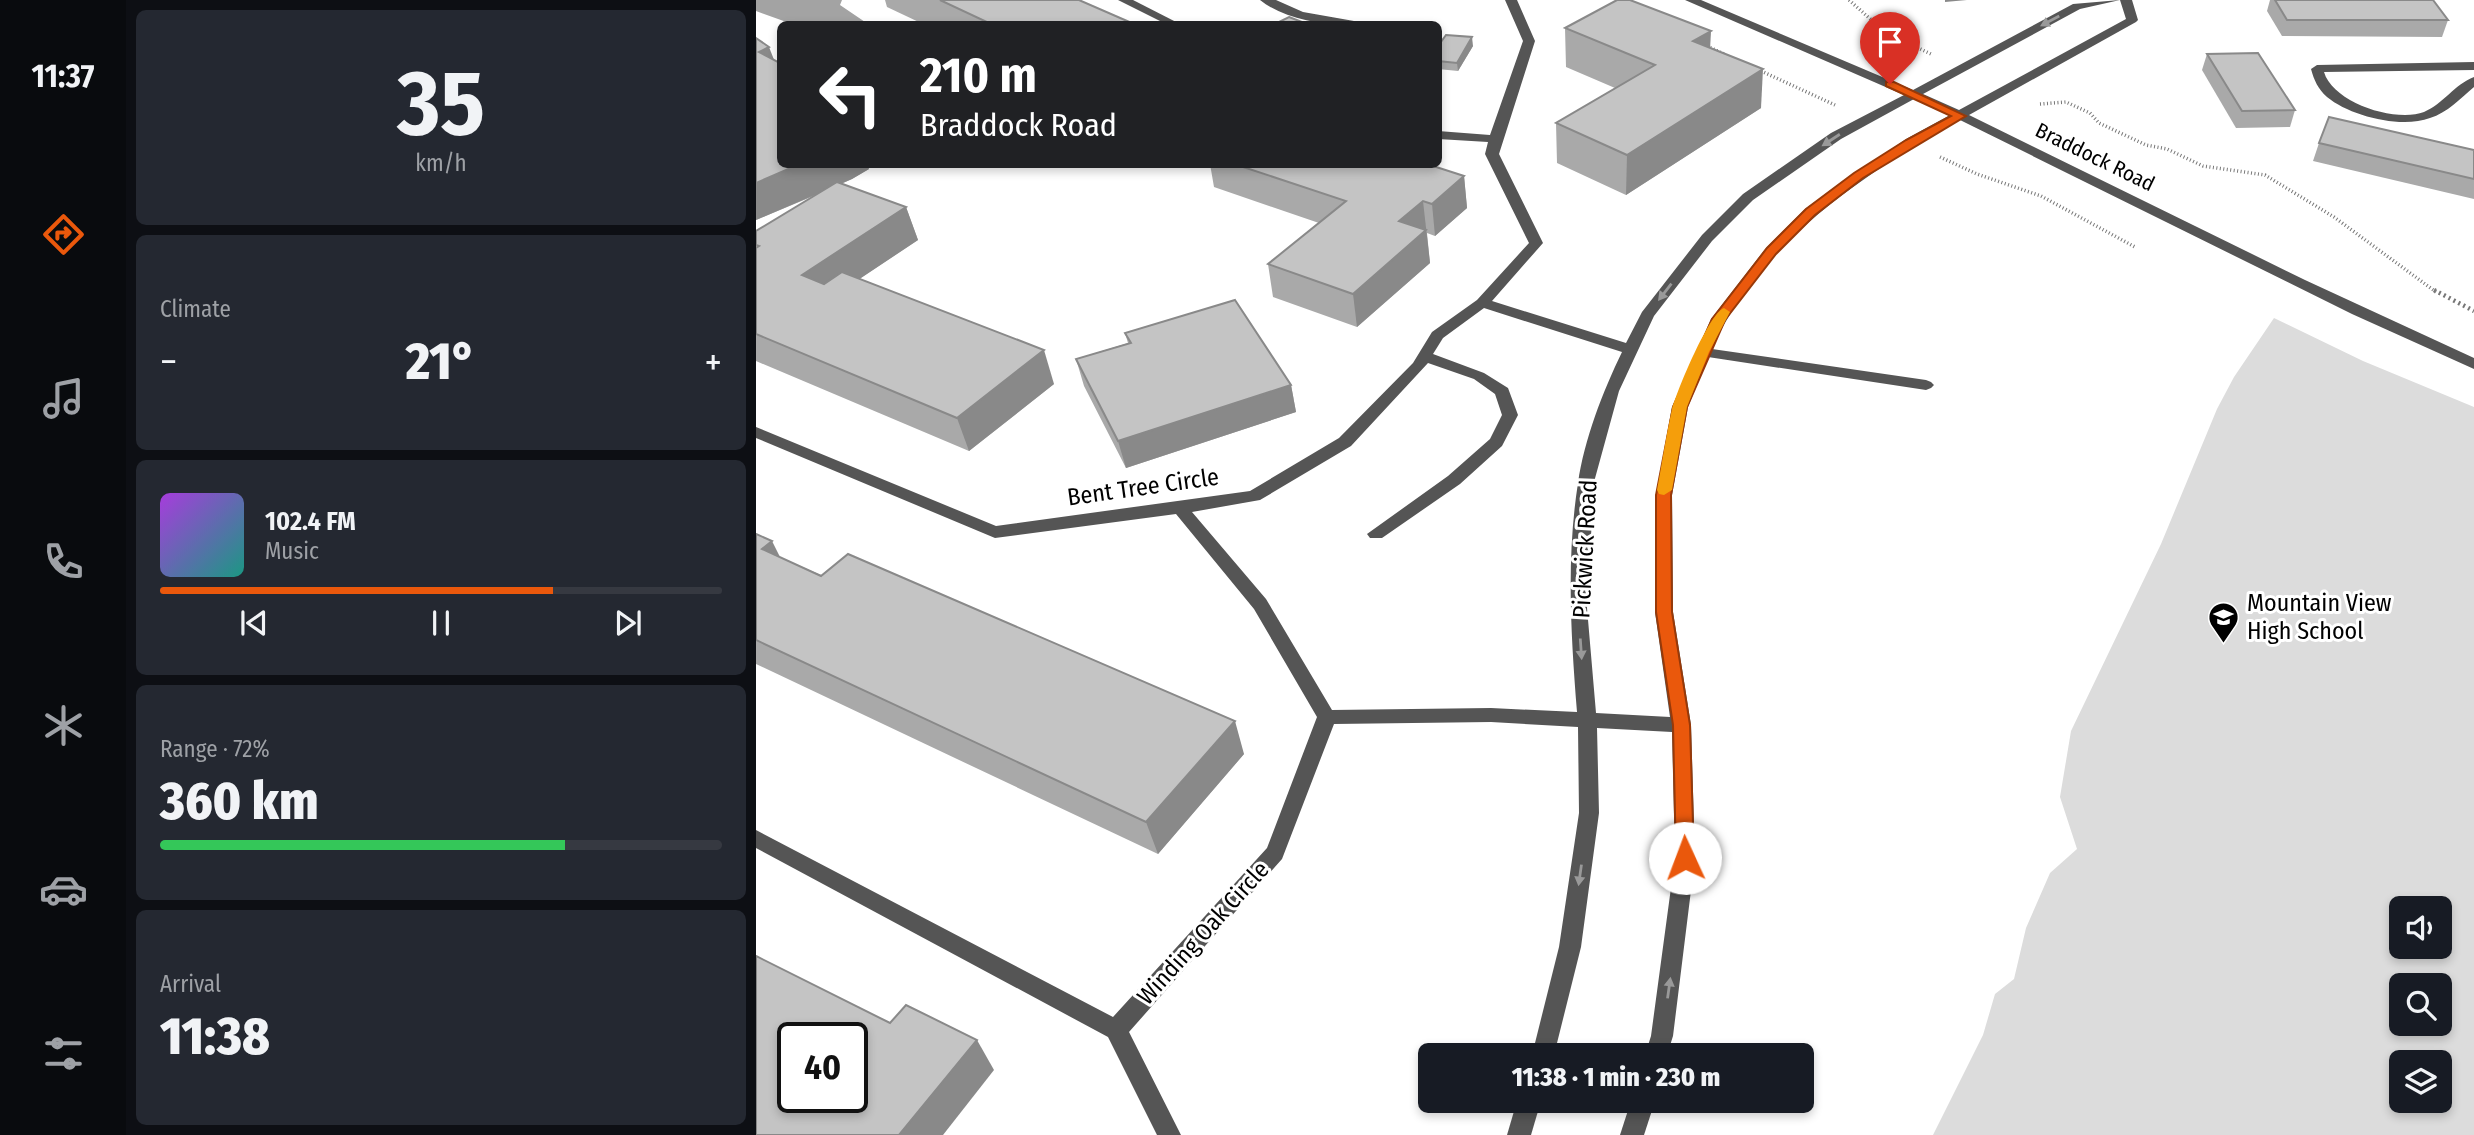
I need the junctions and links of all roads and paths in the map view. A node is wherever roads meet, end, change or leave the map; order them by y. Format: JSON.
{"nodes":[{"id":1,"x":1124,"y":0,"type":"edge"},
{"id":2,"x":1266,"y":0,"type":"edge"},
{"id":3,"x":1511,"y":0,"type":"edge"},
{"id":4,"x":1691,"y":0,"type":"edge"},
{"id":5,"x":1849,"y":0,"type":"edge"},
{"id":6,"x":2114,"y":0,"type":"edge"},
{"id":7,"x":2126,"y":0,"type":"edge"},
{"id":8,"x":1168,"y":21,"type":"edge"},
{"id":9,"x":1335,"y":21,"type":"edge"},
{"id":10,"x":2474,"y":66,"type":"edge"},
{"id":11,"x":1961,"y":68,"type":"junction"},
{"id":12,"x":2474,"y":81,"type":"edge"},
{"id":13,"x":2004,"y":92,"type":"junction"},
{"id":14,"x":1912,"y":94,"type":"junction"},
{"id":15,"x":1960,"y":116,"type":"junction"},
{"id":16,"x":1442,"y":135,"type":"edge"},
{"id":17,"x":1494,"y":139,"type":"junction"},
{"id":18,"x":1482,"y":303,"type":"junction"},
{"id":19,"x":2474,"y":311,"type":"edge"},
{"id":20,"x":1631,"y":350,"type":"junction"},
{"id":21,"x":1703,"y":352,"type":"junction"},
{"id":22,"x":1424,"y":356,"type":"junction"},
{"id":23,"x":2474,"y":364,"type":"edge"},
{"id":24,"x":1926,"y":385,"type":"dead end"},
{"id":25,"x":756,"y":432,"type":"edge"},
{"id":26,"x":1181,"y":508,"type":"junction"},
{"id":27,"x":1377,"y":534,"type":"dead end"},
{"id":28,"x":1326,"y":717,"type":"junction"},
{"id":29,"x":1587,"y":719,"type":"junction"},
{"id":30,"x":1681,"y":725,"type":"junction"},
{"id":31,"x":756,"y":838,"type":"edge"},
{"id":32,"x":1116,"y":1030,"type":"junction"},
{"id":33,"x":1546,"y":1043,"type":"edge"},
{"id":34,"x":1658,"y":1043,"type":"edge"},
{"id":35,"x":1525,"y":1113,"type":"edge"},
{"id":36,"x":1639,"y":1113,"type":"edge"},
{"id":37,"x":1169,"y":1135,"type":"edge"},
{"id":38,"x":1519,"y":1135,"type":"edge"},
{"id":39,"x":1632,"y":1135,"type":"edge"}],
"edges":[{"from":1,"to":8,"type":"street"},
{"from":2,"to":9,"type":"street"},
{"from":3,"to":17,"type":"street"},
{"from":4,"to":14,"type":"street","name":"Braddock Road"},
{"from":5,"to":11,"type":"path"},
{"from":6,"to":11,"type":"street","name":"Pickwick Road","one_way":true},
{"from":7,"to":13,"type":"street"},
{"from":10,"to":12,"type":"street"},
{"from":11,"to":14,"type":"street","name":"Pickwick Road"},
{"from":13,"to":15,"type":"street"},
{"from":13,"to":19,"type":"path"},
{"from":14,"to":15,"type":"street","name":"Braddock Road"},
{"from":14,"to":20,"type":"street","name":"Pickwick Road","one_way":true},
{"from":15,"to":21,"type":"street"},
{"from":15,"to":23,"type":"street","name":"Braddock Road"},
{"from":16,"to":17,"type":"street"},
{"from":17,"to":18,"type":"street","name":"Bent Tree Circle"},
{"from":18,"to":20,"type":"street"},
{"from":18,"to":22,"type":"street","name":"Bent Tree Circle"},
{"from":20,"to":29,"type":"street","name":"Pickwick Road","one_way":true},
{"from":21,"to":24,"type":"street"},
{"from":21,"to":30,"type":"street"},
{"from":22,"to":26,"type":"street","name":"Bent Tree Circle"},
{"from":22,"to":27,"type":"street"},
{"from":25,"to":26,"type":"street","name":"Bent Tree Circle"},
{"from":26,"to":28,"type":"street"},
{"from":28,"to":29,"type":"street"},
{"from":28,"to":32,"type":"street","name":"Winding Oak Circle"},
{"from":29,"to":30,"type":"street"},
{"from":29,"to":33,"type":"street","name":"Pickwick Road","one_way":true},
{"from":34,"to":30,"type":"street","one_way":true},
{"from":31,"to":32,"type":"street"},
{"from":32,"to":37,"type":"street"},
{"from":35,"to":38,"type":"street"},
{"from":36,"to":39,"type":"street"}]}
